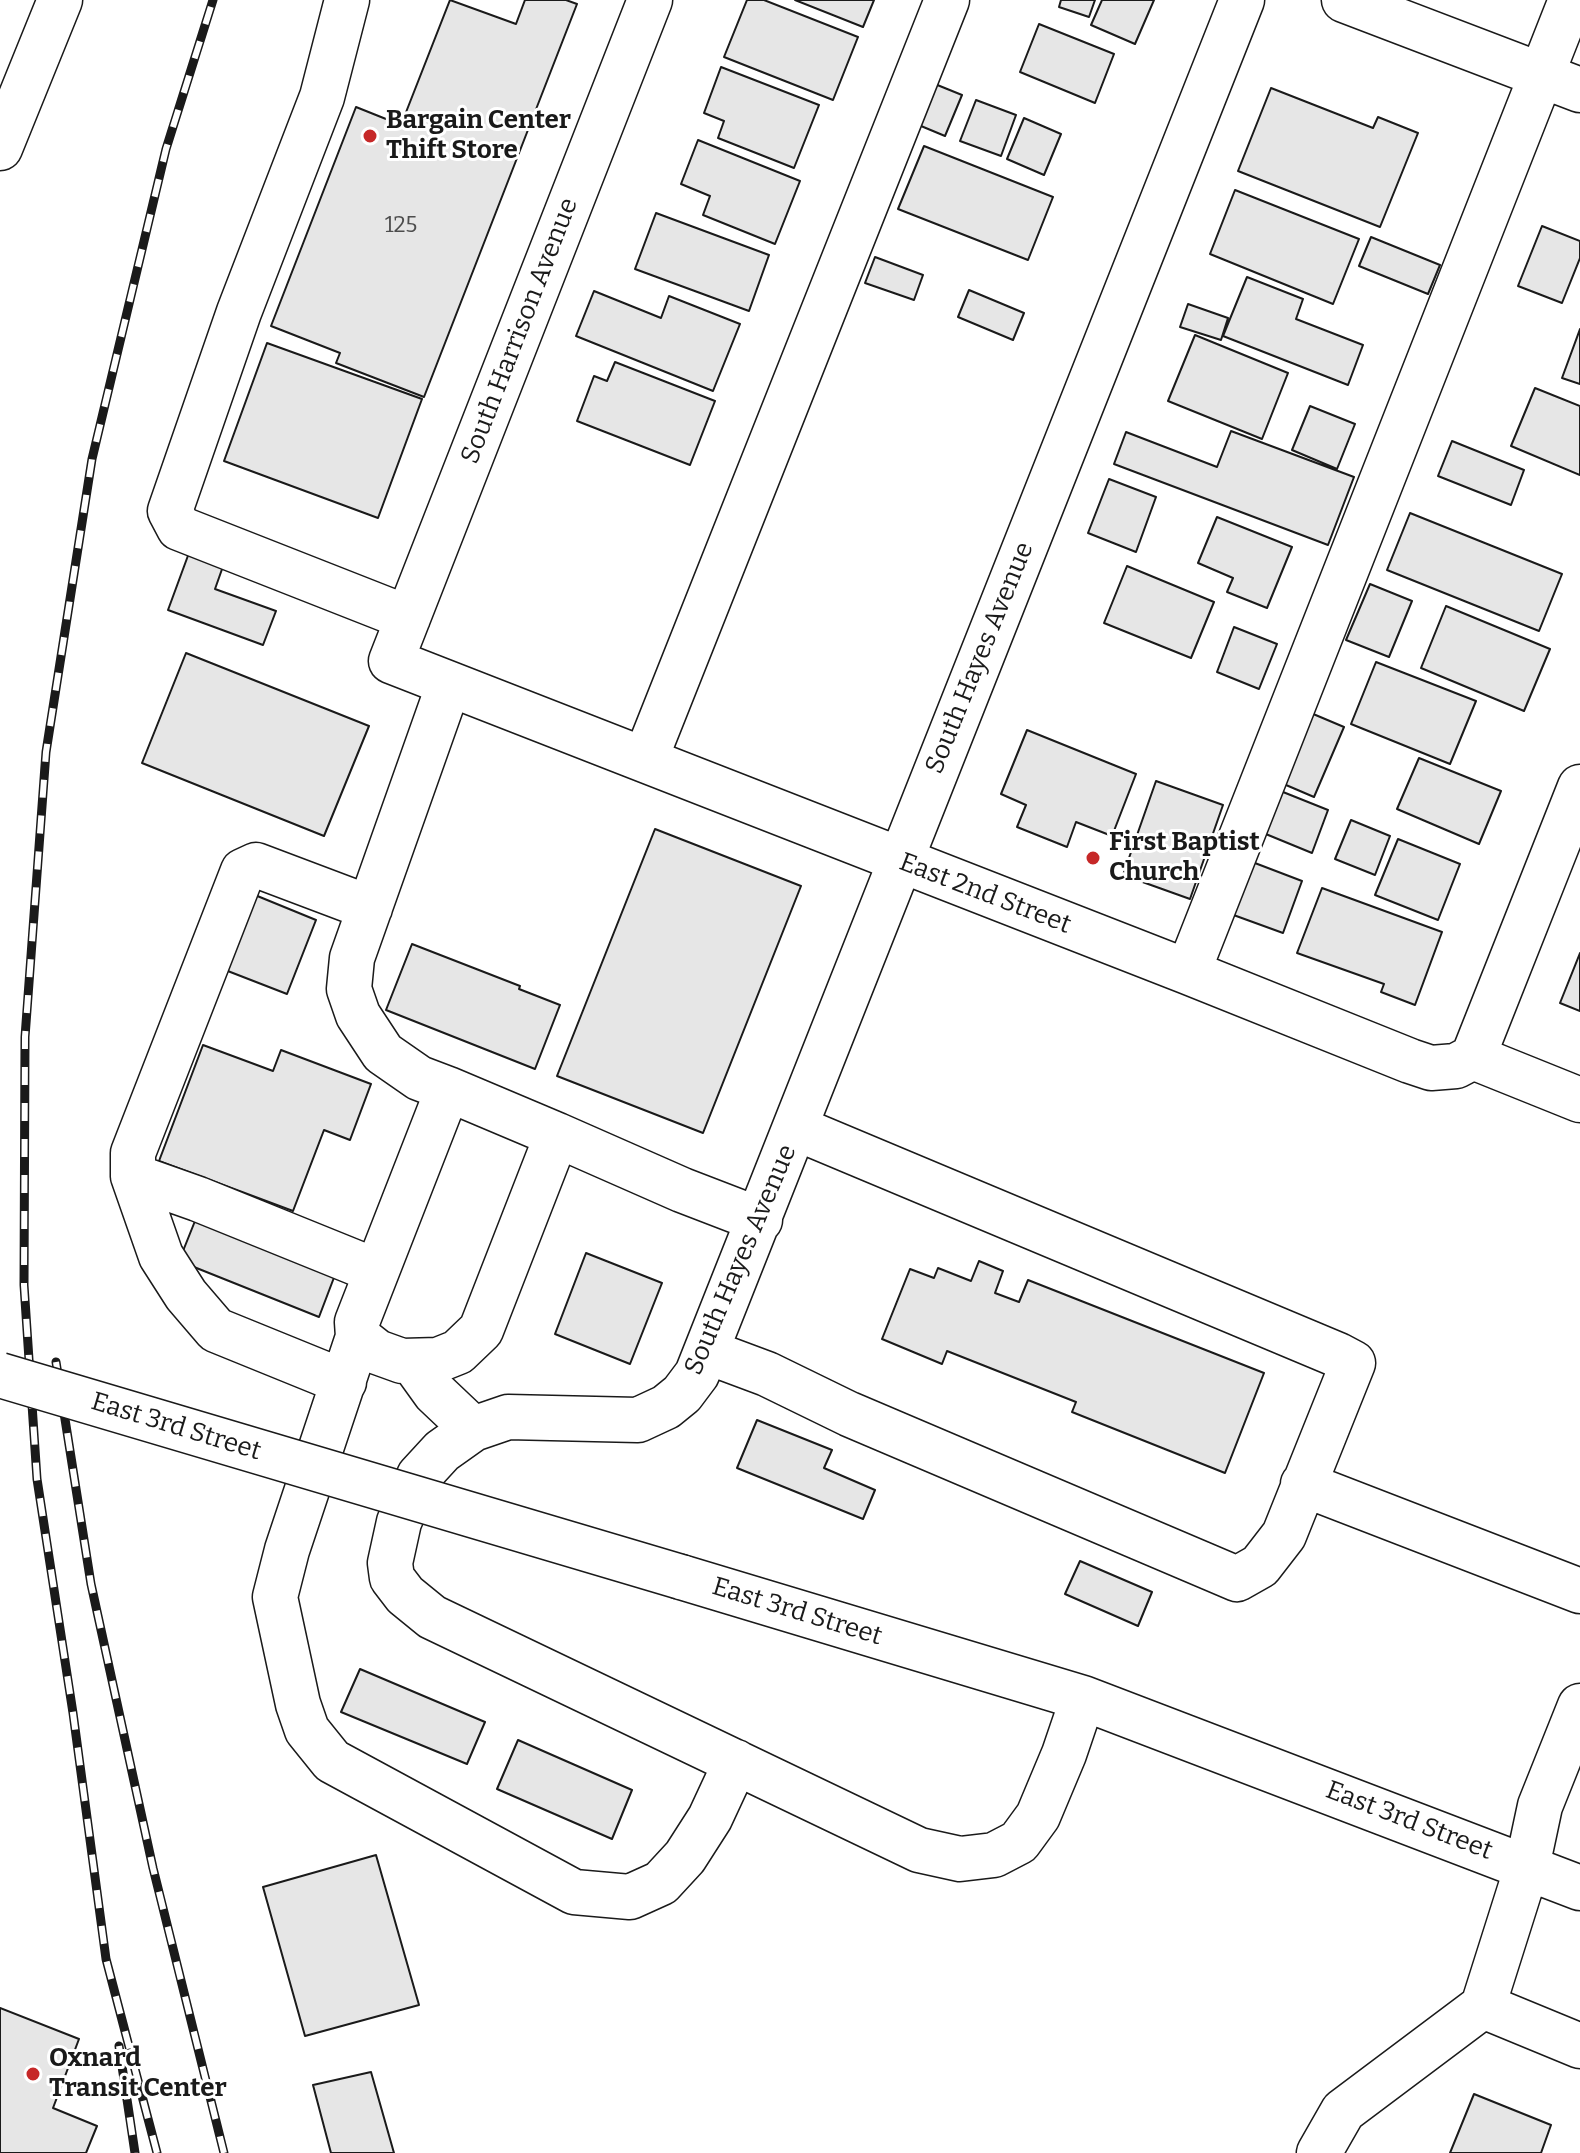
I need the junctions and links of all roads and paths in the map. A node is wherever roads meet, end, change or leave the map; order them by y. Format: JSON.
{"nodes":[{"id":1,"x":60,"y":0,"type":"edge"},
{"id":2,"x":347,"y":0,"type":"edge"},
{"id":3,"x":650,"y":0,"type":"edge"},
{"id":4,"x":947,"y":0,"type":"edge"},
{"id":5,"x":1242,"y":0,"type":"edge"},
{"id":6,"x":1344,"y":0,"type":"edge"},
{"id":7,"x":1571,"y":0,"type":"edge"},
{"id":8,"x":1561,"y":82,"type":"edge"},
{"id":9,"x":0,"y":148,"type":"edge"},
{"id":10,"x":408,"y":618,"type":"junction"},
{"id":11,"x":391,"y":661,"type":"joint"},
{"id":12,"x":449,"y":684,"type":"junction"},
{"id":13,"x":645,"y":760,"type":"junction"},
{"id":14,"x":1580,"y":787,"type":"edge"},
{"id":15,"x":899,"y":861,"type":"junction"},
{"id":16,"x":370,"y":908,"type":"junction"},
{"id":17,"x":1188,"y":972,"type":"junction"},
{"id":18,"x":1473,"y":1057,"type":"junction"},
{"id":19,"x":448,"y":1089,"type":"junction"},
{"id":20,"x":1580,"y":1100,"type":"edge"},
{"id":21,"x":796,"y":1128,"type":"junction"},
{"id":22,"x":557,"y":1135,"type":"junction"},
{"id":23,"x":133,"y":1176,"type":"junction"},
{"id":24,"x":760,"y":1220,"type":"junction"},
{"id":25,"x":376,"y":1271,"type":"junction"},
{"id":26,"x":358,"y":1337,"type":"junction"},
{"id":27,"x":708,"y":1352,"type":"junction"},
{"id":28,"x":412,"y":1361,"type":"junction"},
{"id":29,"x":0,"y":1375,"type":"edge"},
{"id":30,"x":344,"y":1382,"type":"junction"},
{"id":31,"x":473,"y":1429,"type":"junction"},
{"id":32,"x":1303,"y":1484,"type":"junction"},
{"id":33,"x":1580,"y":1591,"type":"edge"},
{"id":34,"x":1083,"y":1698,"type":"junction"},
{"id":35,"x":1580,"y":1706,"type":"edge"},
{"id":36,"x":736,"y":1762,"type":"junction"},
{"id":37,"x":1527,"y":1867,"type":"junction"},
{"id":38,"x":1580,"y":1888,"type":"edge"},
{"id":39,"x":1483,"y":2006,"type":"junction"},
{"id":40,"x":1580,"y":2046,"type":"edge"},
{"id":41,"x":1319,"y":2153,"type":"edge"}],
"edges":[{"from":1,"to":9,"type":"street"},
{"from":2,"to":10,"type":"street"},
{"from":3,"to":10,"type":"street","name":"South Harrison Avenue"},
{"from":4,"to":13,"type":"street"},
{"from":5,"to":15,"type":"street","name":"South Hayes Avenue"},
{"from":6,"to":8,"type":"street"},
{"from":7,"to":8,"type":"street"},
{"from":8,"to":17,"type":"street"},
{"from":10,"to":11,"type":"street","name":"South Harrison Avenue"},
{"from":11,"to":12,"type":"street","name":"East 2nd Street"},
{"from":12,"to":13,"type":"street","name":"East 2nd Street"},
{"from":12,"to":16,"type":"street"},
{"from":13,"to":15,"type":"street","name":"East 2nd Street"},
{"from":14,"to":18,"type":"street"},
{"from":15,"to":17,"type":"street","name":"East 2nd Street"},
{"from":15,"to":21,"type":"street","name":"South Hayes Avenue"},
{"from":16,"to":19,"type":"street"},
{"from":16,"to":23,"type":"street"},
{"from":17,"to":18,"type":"street","name":"East 2nd Street"},
{"from":18,"to":20,"type":"street"},
{"from":19,"to":22,"type":"street"},
{"from":19,"to":25,"type":"street"},
{"from":21,"to":24,"type":"street","name":"South Hayes Avenue"},
{"from":21,"to":32,"type":"street"},
{"from":22,"to":24,"type":"street"},
{"from":22,"to":28,"type":"street"},
{"from":23,"to":25,"type":"street"},
{"from":23,"to":30,"type":"street"},
{"from":24,"to":27,"type":"street","name":"South Hayes Avenue"},
{"from":25,"to":26,"type":"street"},
{"from":26,"to":28,"type":"street"},
{"from":26,"to":30,"type":"street"},
{"from":27,"to":31,"type":"street","name":"South Hayes Avenue"},
{"from":27,"to":32,"type":"street"},
{"from":28,"to":31,"type":"street"},
{"from":29,"to":34,"type":"street","name":"East 3rd Street","bridge":true},
{"from":30,"to":36,"type":"street"},
{"from":31,"to":36,"type":"street","name":"South Hayes Avenue"},
{"from":32,"to":33,"type":"street"},
{"from":34,"to":36,"type":"street","name":"South Hayes Avenue"},
{"from":34,"to":37,"type":"street","name":"East 3rd Street"},
{"from":35,"to":37,"type":"street"},
{"from":37,"to":38,"type":"street","name":"East 3rd Street"},
{"from":37,"to":39,"type":"street"},
{"from":39,"to":40,"type":"street"},
{"from":39,"to":41,"type":"street"}]}
